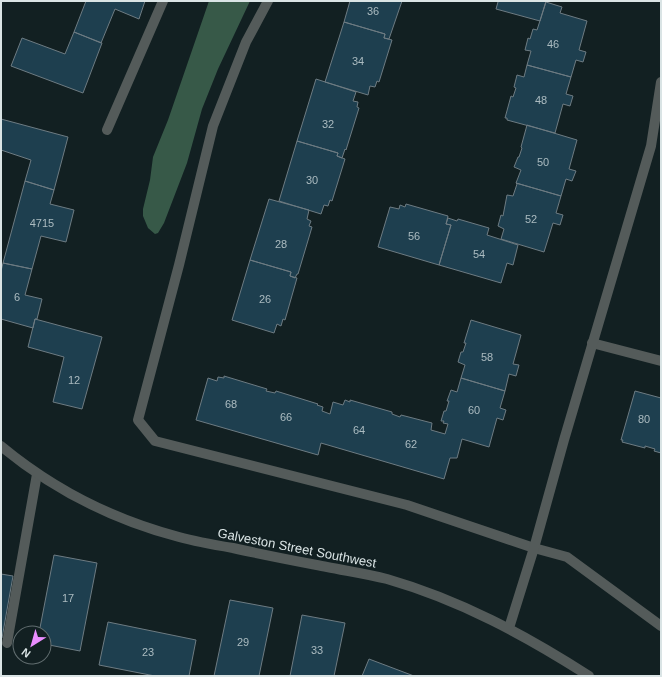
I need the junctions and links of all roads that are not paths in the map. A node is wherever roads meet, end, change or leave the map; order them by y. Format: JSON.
{"nodes":[{"id":1,"x":163,"y":1,"type":"edge"},
{"id":2,"x":268,"y":1,"type":"edge"},
{"id":3,"x":661,"y":82,"type":"edge"},
{"id":4,"x":107,"y":130,"type":"dead end"},
{"id":5,"x":592,"y":343,"type":"junction"},
{"id":6,"x":661,"y":361,"type":"edge"},
{"id":7,"x":1,"y":446,"type":"edge"},
{"id":8,"x":37,"y":474,"type":"junction"},
{"id":9,"x":534,"y":548,"type":"junction"},
{"id":10,"x":661,"y":626,"type":"edge"},
{"id":11,"x":509,"y":628,"type":"junction"},
{"id":12,"x":7,"y":643,"type":"dead end"},
{"id":13,"x":589,"y":676,"type":"edge"}],
"edges":[{"from":1,"to":4,"type":"street"},
{"from":2,"to":9,"type":"street"},
{"from":3,"to":5,"type":"street"},
{"from":5,"to":6,"type":"street"},
{"from":5,"to":9,"type":"street"},
{"from":7,"to":8,"type":"street","name":"Galveston Street Southwest"},
{"from":8,"to":11,"type":"street","name":"Galveston Street Southwest"},
{"from":8,"to":12,"type":"street"},
{"from":9,"to":10,"type":"street"},
{"from":9,"to":11,"type":"street"},
{"from":11,"to":13,"type":"street","name":"Galveston Street Southwest"}]}
